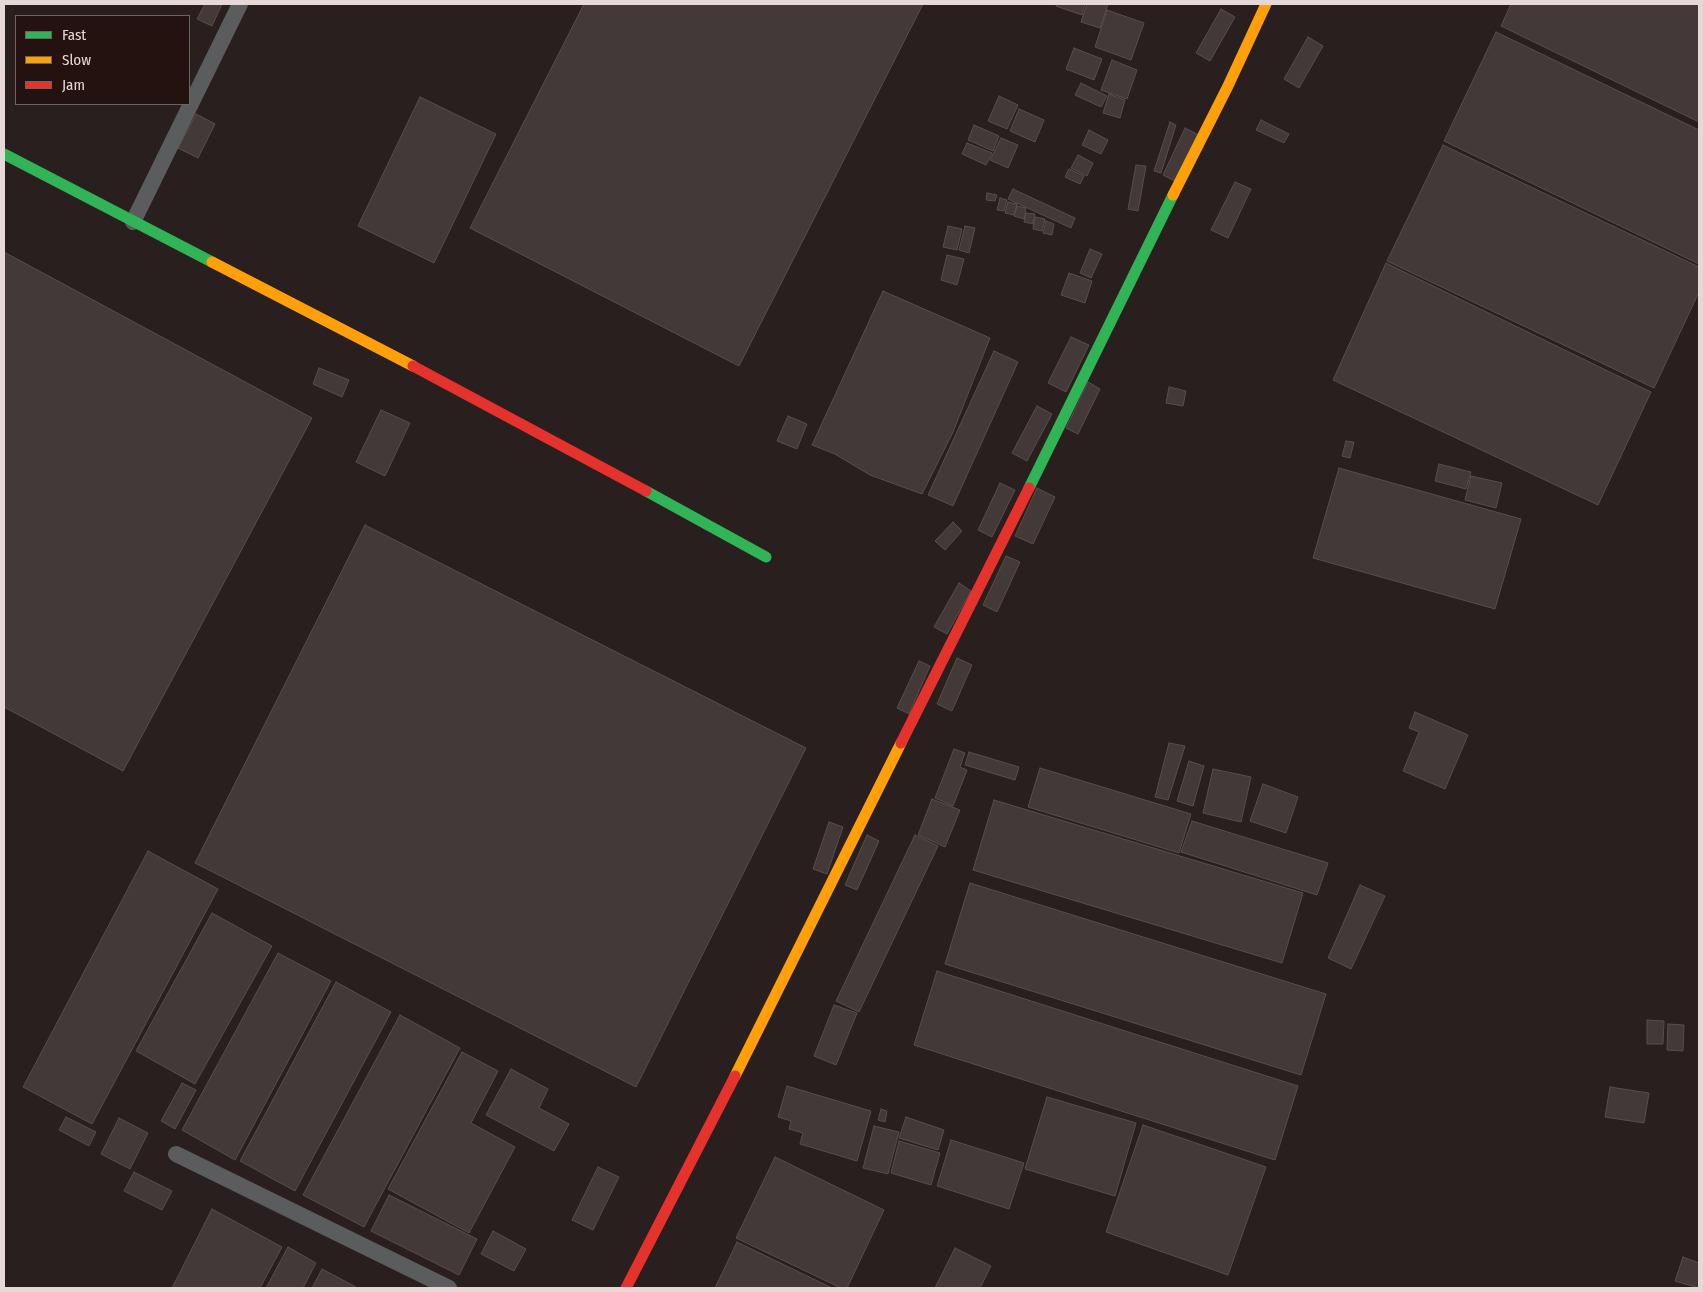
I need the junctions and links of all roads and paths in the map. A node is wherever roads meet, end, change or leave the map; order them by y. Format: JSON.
{"nodes":[{"id":1,"x":240,"y":4,"type":"edge"},
{"id":2,"x":1266,"y":4,"type":"edge"},
{"id":3,"x":4,"y":154,"type":"edge"},
{"id":4,"x":133,"y":222,"type":"junction"},
{"id":5,"x":766,"y":557,"type":"dead end"},
{"id":6,"x":176,"y":1154,"type":"dead end"},
{"id":7,"x":449,"y":1288,"type":"edge"},
{"id":8,"x":626,"y":1288,"type":"edge"}],
"edges":[{"from":1,"to":4,"type":"lane"},
{"from":2,"to":8,"type":"street"},
{"from":3,"to":4,"type":"street"},
{"from":4,"to":5,"type":"street"},
{"from":6,"to":7,"type":"lane"}]}
